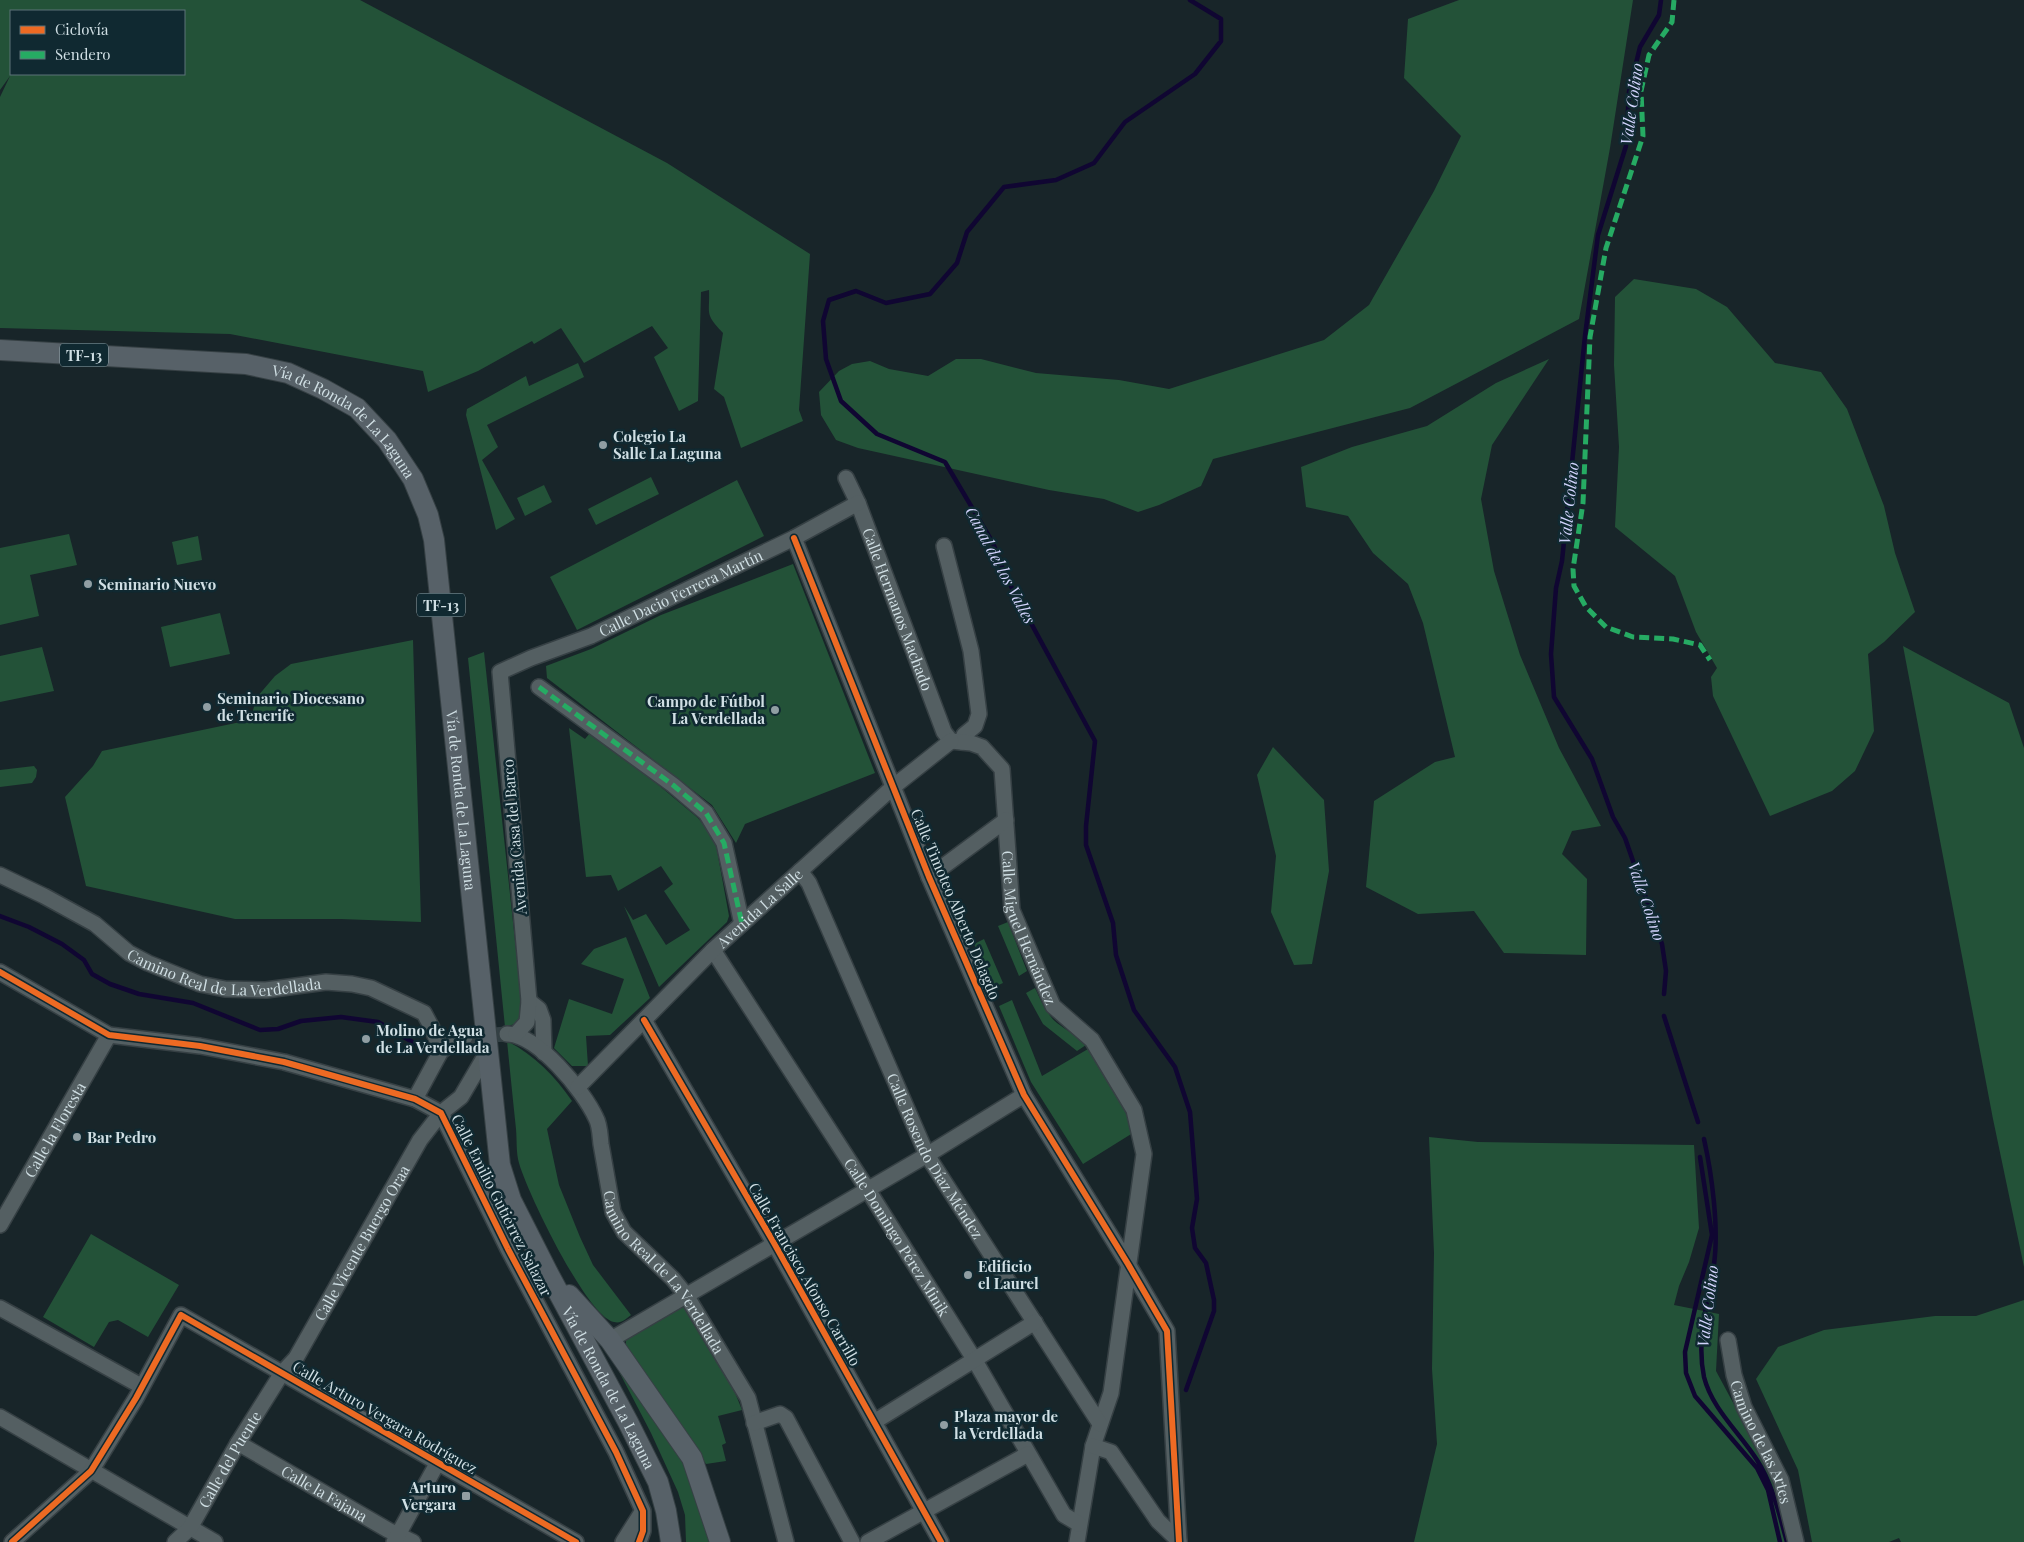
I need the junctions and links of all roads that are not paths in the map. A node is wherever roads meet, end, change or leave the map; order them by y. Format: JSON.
{"nodes":[{"id":1,"x":0,"y":340,"type":"edge"},
{"id":2,"x":0,"y":350,"type":"edge"},
{"id":3,"x":29,"y":352,"type":"junction"},
{"id":4,"x":846,"y":478,"type":"dead end"},
{"id":5,"x":858,"y":503,"type":"junction"},
{"id":6,"x":794,"y":538,"type":"junction"},
{"id":7,"x":944,"y":546,"type":"dead end"},
{"id":8,"x":500,"y":672,"type":"joint"},
{"id":9,"x":539,"y":687,"type":"dead end"},
{"id":10,"x":957,"y":741,"type":"junction"},
{"id":11,"x":893,"y":787,"type":"junction"},
{"id":12,"x":1006,"y":820,"type":"junction"},
{"id":13,"x":800,"y":872,"type":"junction"},
{"id":14,"x":0,"y":875,"type":"edge"},
{"id":15,"x":929,"y":877,"type":"junction"},
{"id":16,"x":742,"y":924,"type":"junction"},
{"id":17,"x":713,"y":950,"type":"junction"},
{"id":18,"x":0,"y":972,"type":"edge"},
{"id":19,"x":529,"y":1001,"type":"junction"},
{"id":20,"x":644,"y":1020,"type":"junction"},
{"id":21,"x":512,"y":1034,"type":"joint"},
{"id":22,"x":109,"y":1035,"type":"junction"},
{"id":23,"x":465,"y":1037,"type":"tunnel mouth"},
{"id":24,"x":441,"y":1051,"type":"junction"},
{"id":25,"x":488,"y":1051,"type":"junction"},
{"id":26,"x":544,"y":1053,"type":"junction"},
{"id":27,"x":578,"y":1087,"type":"junction"},
{"id":28,"x":1024,"y":1095,"type":"junction"},
{"id":29,"x":415,"y":1099,"type":"junction"},
{"id":30,"x":441,"y":1113,"type":"junction"},
{"id":31,"x":927,"y":1155,"type":"junction"},
{"id":32,"x":868,"y":1190,"type":"junction"},
{"id":33,"x":0,"y":1225,"type":"edge"},
{"id":34,"x":774,"y":1243,"type":"junction"},
{"id":35,"x":508,"y":1249,"type":"junction"},
{"id":36,"x":1128,"y":1264,"type":"junction"},
{"id":37,"x":546,"y":1270,"type":"junction"},
{"id":38,"x":686,"y":1295,"type":"junction"},
{"id":39,"x":0,"y":1308,"type":"edge"},
{"id":40,"x":1035,"y":1322,"type":"junction"},
{"id":41,"x":610,"y":1340,"type":"junction"},
{"id":42,"x":1728,"y":1340,"type":"dead end"},
{"id":43,"x":974,"y":1360,"type":"junction"},
{"id":44,"x":282,"y":1373,"type":"junction"},
{"id":45,"x":141,"y":1386,"type":"junction"},
{"id":46,"x":0,"y":1417,"type":"edge"},
{"id":47,"x":874,"y":1422,"type":"junction"},
{"id":48,"x":754,"y":1423,"type":"junction"},
{"id":49,"x":1100,"y":1424,"type":"junction"},
{"id":50,"x":238,"y":1443,"type":"junction"},
{"id":51,"x":1093,"y":1446,"type":"junction"},
{"id":52,"x":1028,"y":1454,"type":"junction"},
{"id":53,"x":438,"y":1462,"type":"junction"},
{"id":54,"x":91,"y":1471,"type":"junction"},
{"id":55,"x":924,"y":1510,"type":"junction"},
{"id":56,"x":643,"y":1511,"type":"junction"},
{"id":57,"x":1079,"y":1524,"type":"junction"},
{"id":58,"x":190,"y":1528,"type":"junction"},
{"id":59,"x":396,"y":1538,"type":"edge"},
{"id":60,"x":1179,"y":1541,"type":"edge"},
{"id":61,"x":12,"y":1542,"type":"edge"},
{"id":62,"x":175,"y":1542,"type":"edge"},
{"id":63,"x":215,"y":1542,"type":"edge"},
{"id":64,"x":413,"y":1542,"type":"edge"},
{"id":65,"x":576,"y":1542,"type":"edge"},
{"id":66,"x":623,"y":1542,"type":"edge"},
{"id":67,"x":639,"y":1542,"type":"edge"},
{"id":68,"x":671,"y":1542,"type":"edge"},
{"id":69,"x":720,"y":1542,"type":"edge"},
{"id":70,"x":786,"y":1542,"type":"edge"},
{"id":71,"x":852,"y":1542,"type":"edge"},
{"id":72,"x":868,"y":1542,"type":"edge"},
{"id":73,"x":941,"y":1542,"type":"edge"},
{"id":74,"x":1077,"y":1542,"type":"edge"},
{"id":75,"x":1796,"y":1542,"type":"edge"}],
"edges":[{"from":1,"to":3,"type":"main road"},
{"from":2,"to":3,"type":"main road","name":"Vía de Ronda de La Laguna","number":"TF-13"},
{"from":3,"to":25,"type":"main road","name":"Vía de Ronda de La Laguna","number":"TF-13"},
{"from":4,"to":5,"type":"street","name":"Calle Hermanos Machado"},
{"from":5,"to":6,"type":"street","name":"Calle Dacio Ferrera Martín"},
{"from":5,"to":10,"type":"street","name":"Calle Hermanos Machado"},
{"from":6,"to":8,"type":"street","name":"Calle Dacio Ferrera Martín"},
{"from":6,"to":11,"type":"street","name":"Calle Timoteo Alberto Delagdo"},
{"from":7,"to":10,"type":"street","name":"Avenida La Salle"},
{"from":8,"to":19,"type":"street","name":"Avenida Casa del Barco"},
{"from":9,"to":16,"type":"street"},
{"from":10,"to":11,"type":"street","name":"Avenida La Salle"},
{"from":10,"to":12,"type":"street","name":"Calle Miguel Hernández"},
{"from":11,"to":13,"type":"street","name":"Avenida La Salle"},
{"from":11,"to":15,"type":"street","name":"Calle Timoteo Alberto Delagdo"},
{"from":12,"to":15,"type":"street"},
{"from":12,"to":36,"type":"street","name":"Calle Miguel Hernández"},
{"from":13,"to":16,"type":"street","name":"Avenida La Salle"},
{"from":13,"to":31,"type":"street","name":"Calle Rosendo Díaz Méndez"},
{"from":14,"to":24,"type":"street","name":"Camino Real de La Verdellada"},
{"from":15,"to":28,"type":"street","name":"Calle Timoteo Alberto Delagdo"},
{"from":16,"to":17,"type":"street","name":"Avenida La Salle"},
{"from":17,"to":20,"type":"street","name":"Avenida La Salle"},
{"from":17,"to":32,"type":"street","name":"Calle Domingo Pérez Minik"},
{"from":18,"to":22,"type":"street","name":"Calle Emilio Gutiérrez Salazar"},
{"from":19,"to":21,"type":"street","name":"Avenida Casa del Barco"},
{"from":19,"to":26,"type":"street"},
{"from":20,"to":27,"type":"street","name":"Avenida La Salle"},
{"from":20,"to":34,"type":"street","name":"Calle Francisco Afonso Carrillo"},
{"from":21,"to":26,"type":"street","name":"Camino Real de La Verdellada"},
{"from":22,"to":29,"type":"street","name":"Calle Emilio Gutiérrez Salazar"},
{"from":22,"to":33,"type":"street","name":"Calle la Floresta"},
{"from":23,"to":24,"type":"street"},
{"from":24,"to":29,"type":"street"},
{"from":25,"to":30,"type":"street","name":"Calle Vicente Buergo Oraa"},
{"from":25,"to":37,"type":"main road","name":"Vía de Ronda de La Laguna","number":"TF-13"},
{"from":26,"to":27,"type":"street","name":"Camino Real de La Verdellada"},
{"from":27,"to":38,"type":"street","name":"Camino Real de La Verdellada"},
{"from":28,"to":31,"type":"street"},
{"from":28,"to":36,"type":"street","name":"Calle Timoteo Alberto Delagdo"},
{"from":29,"to":30,"type":"street","name":"Calle Emilio Gutiérrez Salazar"},
{"from":30,"to":35,"type":"street","name":"Calle Emilio Gutiérrez Salazar"},
{"from":30,"to":44,"type":"street","name":"Calle Vicente Buergo Oraa"},
{"from":31,"to":32,"type":"street"},
{"from":31,"to":40,"type":"street","name":"Calle Rosendo Díaz Méndez"},
{"from":32,"to":34,"type":"street"},
{"from":32,"to":43,"type":"street","name":"Calle Domingo Pérez Minik"},
{"from":34,"to":38,"type":"street"},
{"from":34,"to":47,"type":"street","name":"Calle Francisco Afonso Carrillo"},
{"from":35,"to":37,"type":"street"},
{"from":35,"to":56,"type":"street","name":"Calle Emilio Gutiérrez Salazar"},
{"from":36,"to":49,"type":"street","name":"Calle Miguel Hernández"},
{"from":36,"to":60,"type":"street","name":"Calle Timoteo Alberto Delagdo"},
{"from":37,"to":41,"type":"main road"},
{"from":37,"to":68,"type":"main road","name":"Vía de Ronda de La Laguna","number":"TF-13"},
{"from":38,"to":41,"type":"street"},
{"from":38,"to":48,"type":"street","name":"Camino Real de La Verdellada"},
{"from":39,"to":45,"type":"street"},
{"from":40,"to":43,"type":"street"},
{"from":40,"to":49,"type":"street","name":"Calle Rosendo Díaz Méndez"},
{"from":41,"to":69,"type":"main road"},
{"from":42,"to":75,"type":"street","name":"Camino de las Artes"},
{"from":43,"to":47,"type":"street"},
{"from":43,"to":52,"type":"street","name":"Calle Domingo Pérez Minik"},
{"from":44,"to":45,"type":"street","name":"Calle Arturo Vergara Rodríguez"},
{"from":44,"to":50,"type":"street","name":"Calle del Puente"},
{"from":44,"to":53,"type":"street","name":"Calle Arturo Vergara Rodríguez"},
{"from":45,"to":54,"type":"street"},
{"from":46,"to":54,"type":"street"},
{"from":47,"to":55,"type":"street","name":"Calle Francisco Afonso Carrillo"},
{"from":48,"to":70,"type":"street","name":"Camino Real de La Verdellada"},
{"from":48,"to":71,"type":"street"},
{"from":49,"to":51,"type":"street","name":"Calle Miguel Hernández"},
{"from":50,"to":58,"type":"street","name":"Calle del Puente"},
{"from":50,"to":59,"type":"street","name":"Calle la Fajana"},
{"from":51,"to":57,"type":"street","name":"Calle Miguel Hernández"},
{"from":51,"to":60,"type":"street"},
{"from":52,"to":55,"type":"street"},
{"from":52,"to":57,"type":"street","name":"Calle Domingo Pérez Minik"},
{"from":53,"to":59,"type":"street"},
{"from":53,"to":65,"type":"street","name":"Calle Arturo Vergara Rodríguez"},
{"from":54,"to":58,"type":"street"},
{"from":54,"to":61,"type":"street"},
{"from":55,"to":72,"type":"street"},
{"from":55,"to":73,"type":"street","name":"Calle Francisco Afonso Carrillo"},
{"from":56,"to":66,"type":"street"},
{"from":56,"to":67,"type":"street","name":"Calle Emilio Gutiérrez Salazar"},
{"from":57,"to":74,"type":"street","name":"Calle Miguel Hernández"},
{"from":58,"to":62,"type":"street","name":"Calle del Puente"},
{"from":58,"to":63,"type":"street"},
{"from":59,"to":64,"type":"street","name":"Calle la Fajana"}]}
